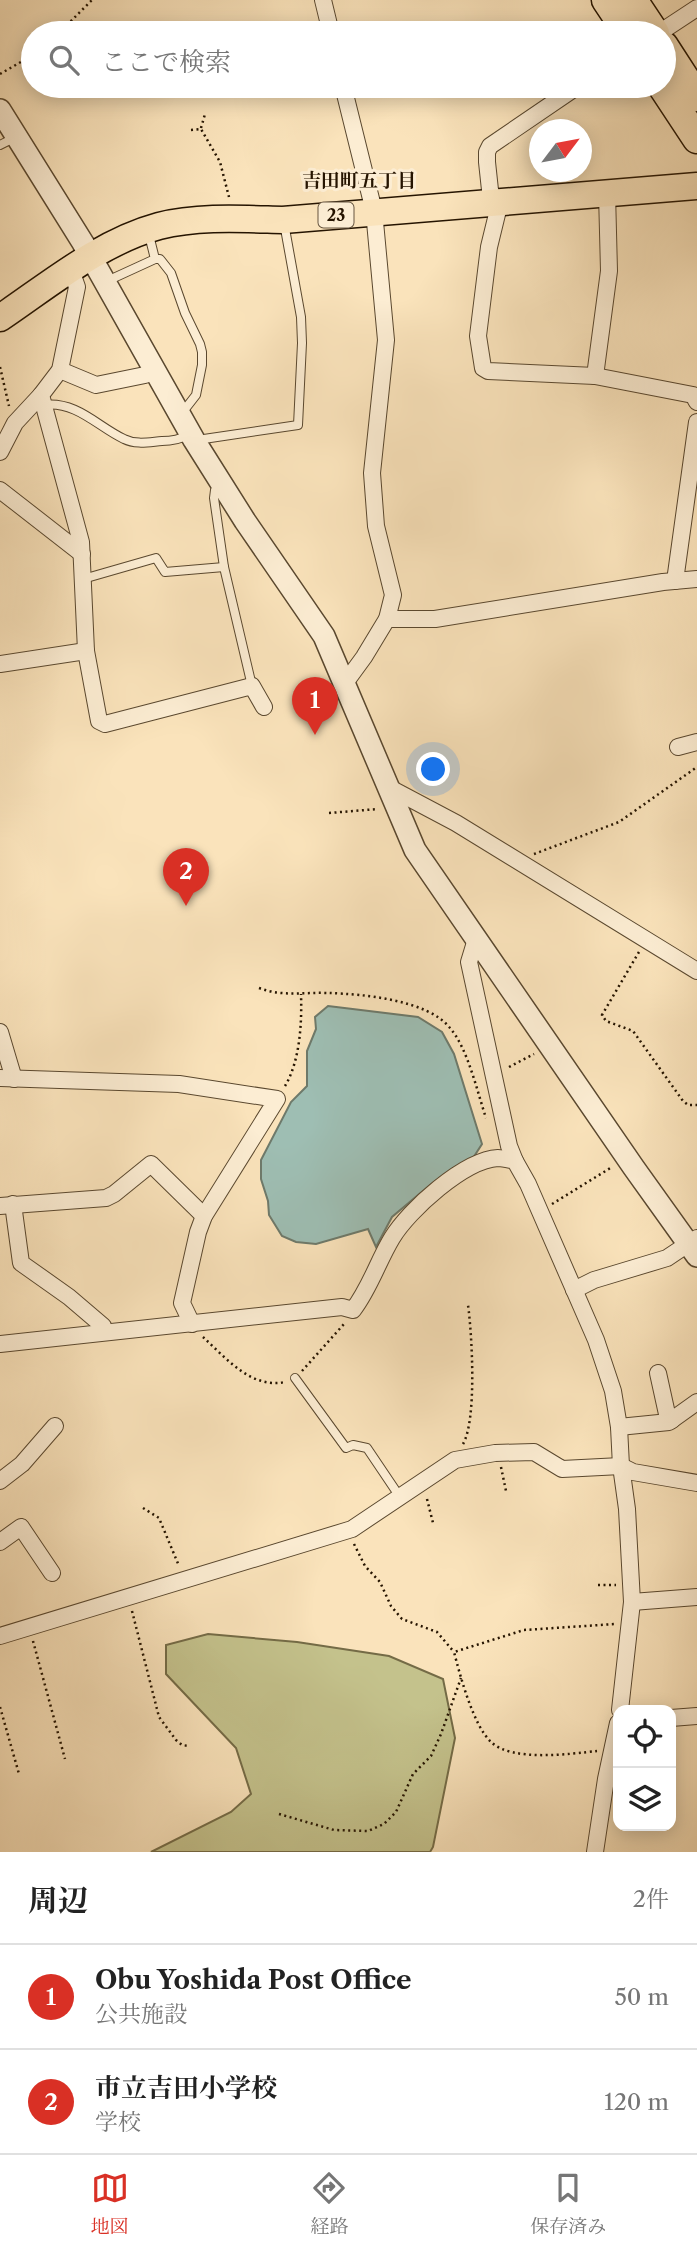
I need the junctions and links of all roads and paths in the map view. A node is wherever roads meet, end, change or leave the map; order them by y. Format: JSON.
{"nodes":[{"id":1,"x":92,"y":0,"type":"edge"},
{"id":2,"x":323,"y":0,"type":"edge"},
{"id":3,"x":606,"y":0,"type":"edge"},
{"id":4,"x":633,"y":0,"type":"edge"},
{"id":5,"x":697,"y":8,"type":"edge"},
{"id":6,"x":71,"y":21,"type":"edge"},
{"id":7,"x":328,"y":21,"type":"edge"},
{"id":8,"x":620,"y":21,"type":"edge"},
{"id":9,"x":648,"y":21,"type":"edge"},
{"id":10,"x":676,"y":21,"type":"edge"},
{"id":11,"x":21,"y":62,"type":"edge"},
{"id":12,"x":676,"y":65,"type":"edge"},
{"id":13,"x":0,"y":74,"type":"edge"},
{"id":14,"x":697,"y":97,"type":"edge"},
{"id":15,"x":346,"y":98,"type":"edge"},
{"id":16,"x":561,"y":98,"type":"edge"},
{"id":17,"x":670,"y":98,"type":"edge"},
{"id":18,"x":0,"y":110,"type":"edge"},
{"id":19,"x":205,"y":114,"type":"dead end"},
{"id":20,"x":201,"y":129,"type":"junction"},
{"id":21,"x":191,"y":130,"type":"dead end"},
{"id":22,"x":697,"y":139,"type":"edge"},
{"id":23,"x":8,"y":141,"type":"edge"},
{"id":24,"x":697,"y":186,"type":"edge"},
{"id":25,"x":607,"y":193,"type":"junction"},
{"id":26,"x":494,"y":201,"type":"junction"},
{"id":27,"x":374,"y":211,"type":"junction"},
{"id":28,"x":235,"y":219,"type":"junction"},
{"id":29,"x":283,"y":220,"type":"junction"},
{"id":30,"x":148,"y":230,"type":"junction"},
{"id":31,"x":155,"y":259,"type":"junction"},
{"id":32,"x":80,"y":263,"type":"junction"},
{"id":33,"x":104,"y":282,"type":"junction"},
{"id":34,"x":0,"y":318,"type":"edge"},
{"id":35,"x":0,"y":367,"type":"edge"},
{"id":36,"x":60,"y":370,"type":"junction"},
{"id":37,"x":155,"y":370,"type":"junction"},
{"id":38,"x":595,"y":376,"type":"junction"},
{"id":39,"x":43,"y":400,"type":"junction"},
{"id":40,"x":697,"y":402,"type":"edge"},
{"id":41,"x":180,"y":415,"type":"junction"},
{"id":42,"x":697,"y":422,"type":"edge"},
{"id":43,"x":15,"y":423,"type":"junction"},
{"id":44,"x":193,"y":437,"type":"junction"},
{"id":45,"x":0,"y":452,"type":"edge"},
{"id":46,"x":222,"y":484,"type":"junction"},
{"id":47,"x":0,"y":490,"type":"edge"},
{"id":48,"x":82,"y":554,"type":"junction"},
{"id":49,"x":224,"y":567,"type":"junction"},
{"id":50,"x":83,"y":579,"type":"junction"},
{"id":51,"x":697,"y":579,"type":"edge"},
{"id":52,"x":675,"y":581,"type":"junction"},
{"id":53,"x":387,"y":619,"type":"junction"},
{"id":54,"x":86,"y":651,"type":"junction"},
{"id":55,"x":0,"y":664,"type":"edge"},
{"id":56,"x":345,"y":683,"type":"junction"},
{"id":57,"x":252,"y":686,"type":"junction"},
{"id":58,"x":264,"y":707,"type":"dead end"},
{"id":59,"x":697,"y":741,"type":"edge"},
{"id":60,"x":678,"y":747,"type":"dead end"},
{"id":61,"x":697,"y":768,"type":"edge"},
{"id":62,"x":391,"y":795,"type":"junction"},
{"id":63,"x":329,"y":813,"type":"dead end"},
{"id":64,"x":519,"y":862,"type":"junction"},
{"id":65,"x":475,"y":939,"type":"junction"},
{"id":66,"x":646,"y":940,"type":"junction"},
{"id":67,"x":697,"y":971,"type":"edge"},
{"id":68,"x":260,"y":988,"type":"dead end"},
{"id":69,"x":301,"y":994,"type":"junction"},
{"id":70,"x":0,"y":1032,"type":"edge"},
{"id":71,"x":549,"y":1045,"type":"junction"},
{"id":72,"x":493,"y":1072,"type":"junction"},
{"id":73,"x":7,"y":1079,"type":"edge"},
{"id":74,"x":277,"y":1099,"type":"junction"},
{"id":75,"x":697,"y":1105,"type":"edge"},
{"id":76,"x":486,"y":1120,"type":"dead end"},
{"id":77,"x":627,"y":1158,"type":"junction"},
{"id":78,"x":515,"y":1161,"type":"junction"},
{"id":79,"x":7,"y":1205,"type":"edge"},
{"id":80,"x":540,"y":1211,"type":"junction"},
{"id":81,"x":204,"y":1216,"type":"junction"},
{"id":82,"x":694,"y":1246,"type":"edge"},
{"id":83,"x":574,"y":1290,"type":"junction"},
{"id":84,"x":468,"y":1305,"type":"dead end"},
{"id":85,"x":353,"y":1310,"type":"junction"},
{"id":86,"x":192,"y":1324,"type":"junction"},
{"id":87,"x":104,"y":1332,"type":"junction"},
{"id":88,"x":0,"y":1343,"type":"edge"},
{"id":89,"x":658,"y":1373,"type":"dead end"},
{"id":90,"x":295,"y":1378,"type":"junction"},
{"id":91,"x":697,"y":1402,"type":"edge"},
{"id":92,"x":671,"y":1420,"type":"junction"},
{"id":93,"x":55,"y":1426,"type":"dead end"},
{"id":94,"x":619,"y":1427,"type":"junction"},
{"id":95,"x":500,"y":1453,"type":"junction"},
{"id":96,"x":455,"y":1460,"type":"junction"},
{"id":97,"x":621,"y":1466,"type":"junction"},
{"id":98,"x":0,"y":1481,"type":"edge"},
{"id":99,"x":422,"y":1482,"type":"junction"},
{"id":100,"x":697,"y":1483,"type":"edge"},
{"id":101,"x":506,"y":1491,"type":"dead end"},
{"id":102,"x":400,"y":1497,"type":"junction"},
{"id":103,"x":143,"y":1508,"type":"dead end"},
{"id":104,"x":433,"y":1522,"type":"dead end"},
{"id":105,"x":348,"y":1530,"type":"junction"},
{"id":106,"x":0,"y":1542,"type":"edge"},
{"id":107,"x":52,"y":1573,"type":"dead end"},
{"id":108,"x":185,"y":1579,"type":"junction"},
{"id":109,"x":129,"y":1596,"type":"junction"},
{"id":110,"x":697,"y":1597,"type":"edge"},
{"id":111,"x":632,"y":1602,"type":"junction"},
{"id":112,"x":629,"y":1623,"type":"junction"},
{"id":113,"x":30,"y":1627,"type":"junction"},
{"id":114,"x":0,"y":1636,"type":"edge"},
{"id":115,"x":454,"y":1652,"type":"junction"},
{"id":116,"x":461,"y":1678,"type":"junction"},
{"id":117,"x":621,"y":1705,"type":"edge"},
{"id":118,"x":0,"y":1707,"type":"edge"},
{"id":119,"x":697,"y":1716,"type":"edge"},
{"id":120,"x":676,"y":1718,"type":"edge"},
{"id":121,"x":613,"y":1745,"type":"edge"},
{"id":122,"x":189,"y":1746,"type":"dead end"},
{"id":123,"x":612,"y":1749,"type":"junction"},
{"id":124,"x":65,"y":1759,"type":"dead end"},
{"id":125,"x":19,"y":1774,"type":"dead end"},
{"id":126,"x":279,"y":1814,"type":"dead end"},
{"id":127,"x":595,"y":1852,"type":"edge"}],
"edges":[{"from":1,"to":6,"type":"path"},
{"from":2,"to":7,"type":"street"},
{"from":3,"to":8,"type":"highway"},
{"from":4,"to":9,"type":"highway"},
{"from":5,"to":10,"type":"street"},
{"from":11,"to":13,"type":"path"},
{"from":12,"to":14,"type":"highway"},
{"from":15,"to":27,"type":"street"},
{"from":16,"to":26,"type":"street"},
{"from":17,"to":22,"type":"highway"},
{"from":18,"to":23,"type":"street"},
{"from":19,"to":20,"type":"path"},
{"from":20,"to":21,"type":"path"},
{"from":20,"to":28,"type":"path"},
{"from":23,"to":32,"type":"street"},
{"from":24,"to":25,"type":"main road","number":"23"},
{"from":25,"to":26,"type":"main road","number":"23"},
{"from":25,"to":38,"type":"street"},
{"from":26,"to":27,"type":"main road","number":"23"},
{"from":26,"to":38,"type":"street"},
{"from":27,"to":29,"type":"main road","number":"23"},
{"from":27,"to":53,"type":"street"},
{"from":28,"to":29,"type":"main road","number":"23"},
{"from":28,"to":30,"type":"main road","number":"23"},
{"from":29,"to":44,"type":"lane"},
{"from":30,"to":31,"type":"lane"},
{"from":30,"to":32,"type":"main road","number":"23"},
{"from":31,"to":33,"type":"lane"},
{"from":31,"to":41,"type":"lane"},
{"from":32,"to":33,"type":"street"},
{"from":32,"to":34,"type":"main road","number":"23"},
{"from":32,"to":36,"type":"street"},
{"from":33,"to":37,"type":"street"},
{"from":35,"to":43,"type":"path"},
{"from":36,"to":37,"type":"street"},
{"from":36,"to":39,"type":"street"},
{"from":37,"to":41,"type":"street"},
{"from":38,"to":40,"type":"street"},
{"from":39,"to":43,"type":"street"},
{"from":39,"to":44,"type":"lane"},
{"from":39,"to":48,"type":"street"},
{"from":41,"to":44,"type":"street"},
{"from":42,"to":52,"type":"street"},
{"from":43,"to":45,"type":"street"},
{"from":44,"to":46,"type":"street"},
{"from":46,"to":49,"type":"lane"},
{"from":46,"to":56,"type":"street"},
{"from":47,"to":48,"type":"street"},
{"from":48,"to":50,"type":"street"},
{"from":49,"to":50,"type":"lane"},
{"from":49,"to":57,"type":"lane"},
{"from":50,"to":54,"type":"street"},
{"from":51,"to":52,"type":"street"},
{"from":52,"to":53,"type":"street"},
{"from":53,"to":56,"type":"street"},
{"from":54,"to":55,"type":"street"},
{"from":54,"to":57,"type":"street"},
{"from":56,"to":62,"type":"street"},
{"from":57,"to":58,"type":"street"},
{"from":59,"to":60,"type":"street"},
{"from":61,"to":64,"type":"path"},
{"from":62,"to":63,"type":"path"},
{"from":62,"to":64,"type":"street"},
{"from":62,"to":65,"type":"street"},
{"from":64,"to":66,"type":"street"},
{"from":65,"to":71,"type":"street"},
{"from":65,"to":72,"type":"street"},
{"from":66,"to":67,"type":"street"},
{"from":66,"to":75,"type":"path"},
{"from":68,"to":69,"type":"path"},
{"from":69,"to":74,"type":"path"},
{"from":69,"to":76,"type":"path"},
{"from":70,"to":73,"type":"street"},
{"from":71,"to":72,"type":"path"},
{"from":71,"to":77,"type":"street"},
{"from":72,"to":78,"type":"street"},
{"from":73,"to":74,"type":"street"},
{"from":74,"to":81,"type":"street"},
{"from":77,"to":80,"type":"path"},
{"from":77,"to":82,"type":"street"},
{"from":78,"to":80,"type":"street"},
{"from":78,"to":85,"type":"street"},
{"from":79,"to":81,"type":"street"},
{"from":79,"to":87,"type":"street"},
{"from":80,"to":83,"type":"street"},
{"from":81,"to":86,"type":"street"},
{"from":82,"to":83,"type":"street"},
{"from":83,"to":94,"type":"street"},
{"from":84,"to":96,"type":"path"},
{"from":85,"to":86,"type":"street"},
{"from":85,"to":90,"type":"path"},
{"from":86,"to":87,"type":"street"},
{"from":86,"to":90,"type":"path"},
{"from":87,"to":88,"type":"street"},
{"from":89,"to":92,"type":"street"},
{"from":90,"to":102,"type":"lane"},
{"from":91,"to":92,"type":"street"},
{"from":92,"to":94,"type":"street"},
{"from":93,"to":98,"type":"street"},
{"from":94,"to":97,"type":"street"},
{"from":95,"to":96,"type":"street"},
{"from":95,"to":97,"type":"street"},
{"from":95,"to":101,"type":"path"},
{"from":96,"to":99,"type":"street"},
{"from":97,"to":100,"type":"street"},
{"from":97,"to":111,"type":"street"},
{"from":99,"to":102,"type":"street"},
{"from":99,"to":104,"type":"path"},
{"from":102,"to":105,"type":"street"},
{"from":103,"to":108,"type":"path"},
{"from":105,"to":108,"type":"street"},
{"from":105,"to":115,"type":"path"},
{"from":106,"to":107,"type":"street"},
{"from":108,"to":109,"type":"street"},
{"from":109,"to":113,"type":"street"},
{"from":109,"to":122,"type":"path"},
{"from":110,"to":111,"type":"street"},
{"from":111,"to":112,"type":"street"},
{"from":112,"to":115,"type":"path"},
{"from":112,"to":117,"type":"street"},
{"from":113,"to":114,"type":"street"},
{"from":113,"to":124,"type":"path"},
{"from":115,"to":116,"type":"path"},
{"from":116,"to":123,"type":"path"},
{"from":116,"to":126,"type":"path"},
{"from":118,"to":125,"type":"path"},
{"from":119,"to":120,"type":"street"},
{"from":121,"to":123,"type":"street"},
{"from":123,"to":127,"type":"street"}]}
